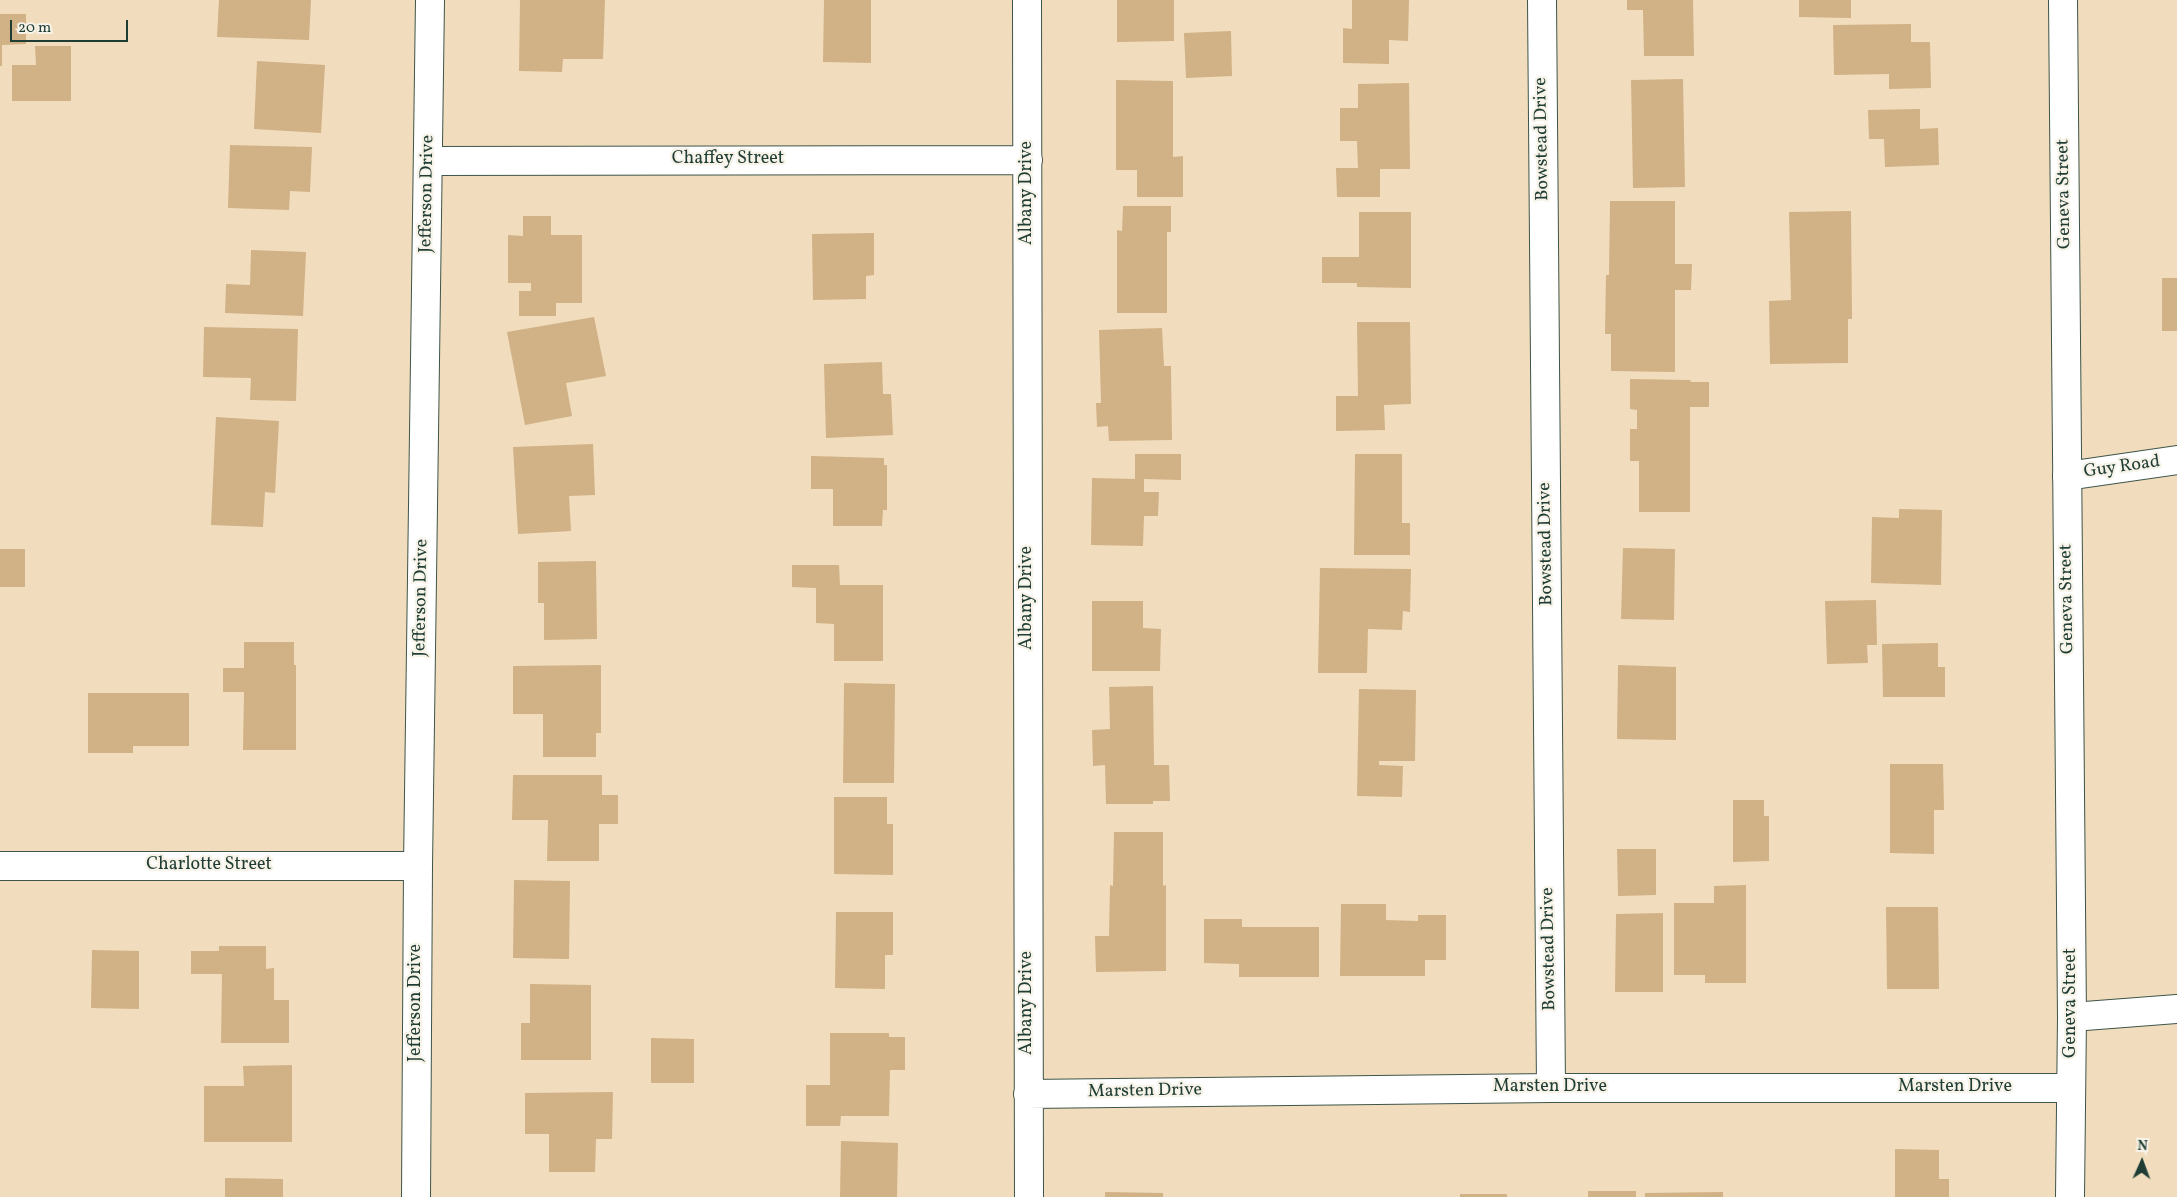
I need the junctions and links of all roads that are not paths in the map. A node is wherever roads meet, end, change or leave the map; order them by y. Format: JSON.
{"nodes":[{"id":1,"x":430,"y":0,"type":"edge"},
{"id":2,"x":1027,"y":0,"type":"edge"},
{"id":3,"x":1542,"y":0,"type":"edge"},
{"id":4,"x":2063,"y":0,"type":"edge"},
{"id":5,"x":1028,"y":160,"type":"junction"},
{"id":6,"x":428,"y":161,"type":"junction"},
{"id":7,"x":2177,"y":460,"type":"edge"},
{"id":8,"x":2067,"y":476,"type":"junction"},
{"id":9,"x":0,"y":866,"type":"edge"},
{"id":10,"x":418,"y":866,"type":"junction"},
{"id":11,"x":2177,"y":1009,"type":"edge"},
{"id":12,"x":2072,"y":1018,"type":"junction"},
{"id":13,"x":1551,"y":1088,"type":"junction"},
{"id":14,"x":2071,"y":1088,"type":"junction"},
{"id":15,"x":1028,"y":1094,"type":"junction"},
{"id":16,"x":416,"y":1197,"type":"edge"},
{"id":17,"x":1029,"y":1197,"type":"edge"},
{"id":18,"x":2070,"y":1197,"type":"edge"}],
"edges":[{"from":1,"to":6,"type":"street","name":"Jefferson Drive"},
{"from":2,"to":5,"type":"street","name":"Albany Drive"},
{"from":3,"to":13,"type":"street","name":"Bowstead Drive"},
{"from":4,"to":8,"type":"street","name":"Geneva Street"},
{"from":5,"to":6,"type":"street","name":"Chaffey Street"},
{"from":5,"to":15,"type":"street","name":"Albany Drive"},
{"from":6,"to":10,"type":"street","name":"Jefferson Drive"},
{"from":7,"to":8,"type":"street","name":"Guy Road"},
{"from":8,"to":12,"type":"street","name":"Geneva Street"},
{"from":9,"to":10,"type":"street","name":"Charlotte Street"},
{"from":10,"to":16,"type":"street","name":"Jefferson Drive"},
{"from":11,"to":12,"type":"street"},
{"from":12,"to":14,"type":"street","name":"Geneva Street"},
{"from":13,"to":14,"type":"street","name":"Marsten Drive"},
{"from":13,"to":15,"type":"street","name":"Marsten Drive"},
{"from":14,"to":18,"type":"street","name":"Geneva Street"},
{"from":15,"to":17,"type":"street","name":"Albany Drive"}]}
